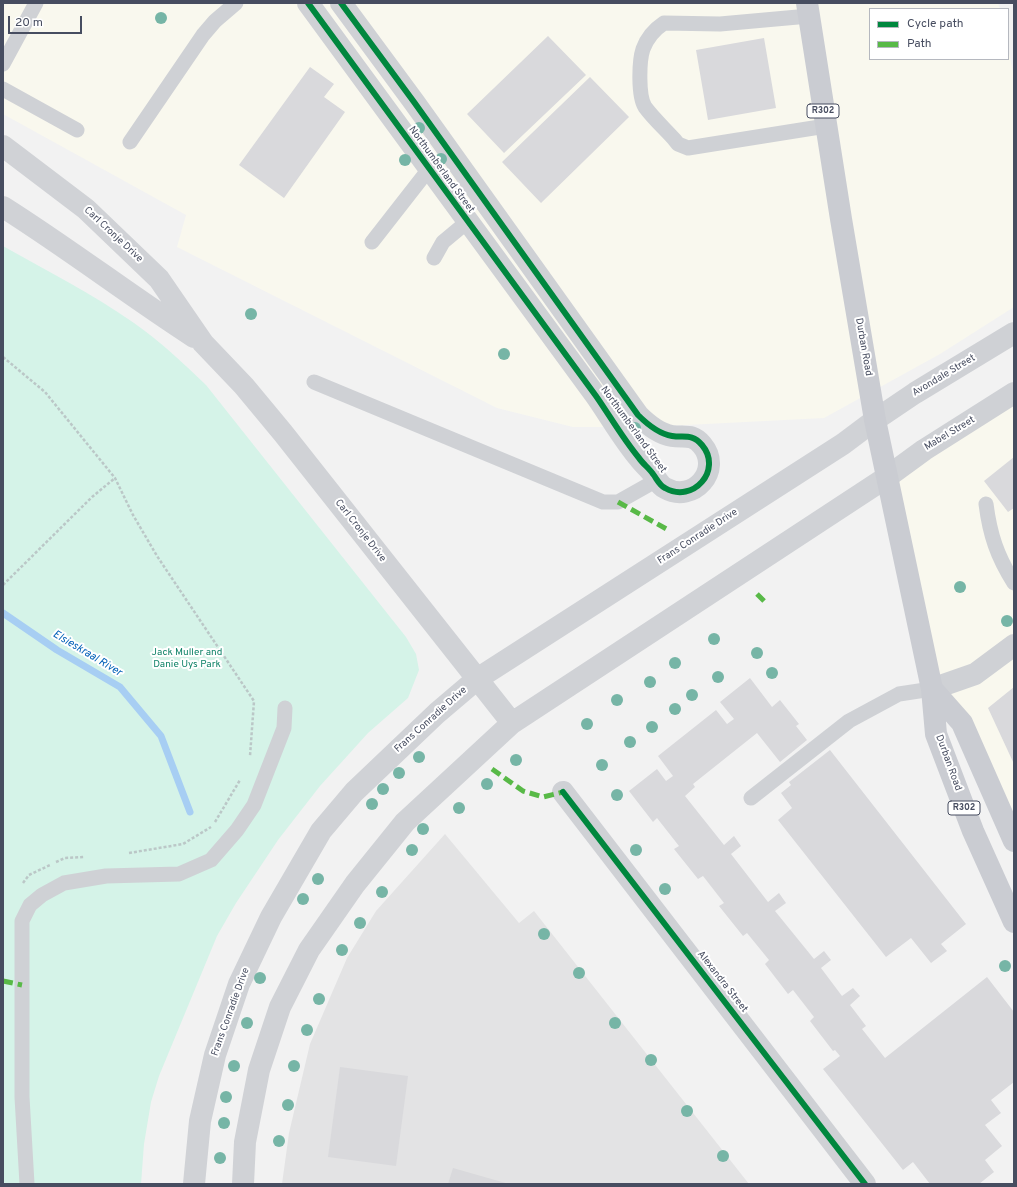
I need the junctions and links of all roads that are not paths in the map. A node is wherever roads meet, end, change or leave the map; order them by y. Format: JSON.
{"nodes":[{"id":1,"x":36,"y":3,"type":"edge"},
{"id":2,"x":236,"y":3,"type":"edge"},
{"id":3,"x":308,"y":3,"type":"edge"},
{"id":4,"x":341,"y":3,"type":"edge"},
{"id":5,"x":808,"y":9,"type":"edge"},
{"id":6,"x":3,"y":64,"type":"edge"},
{"id":7,"x":3,"y":89,"type":"edge"},
{"id":8,"x":826,"y":126,"type":"junction"},
{"id":9,"x":77,"y":130,"type":"dead end"},
{"id":10,"x":130,"y":142,"type":"dead end"},
{"id":11,"x":3,"y":146,"type":"edge"},
{"id":12,"x":429,"y":169,"type":"junction"},
{"id":13,"x":3,"y":207,"type":"edge"},
{"id":14,"x":467,"y":222,"type":"junction"},
{"id":15,"x":372,"y":242,"type":"dead end"},
{"id":16,"x":434,"y":258,"type":"dead end"},
{"id":17,"x":1014,"y":333,"type":"edge"},
{"id":18,"x":203,"y":343,"type":"junction"},
{"id":19,"x":314,"y":382,"type":"dead end"},
{"id":20,"x":1014,"y":394,"type":"edge"},
{"id":21,"x":875,"y":420,"type":"junction"},
{"id":22,"x":888,"y":477,"type":"junction"},
{"id":23,"x":656,"y":480,"type":"junction"},
{"id":24,"x":986,"y":504,"type":"dead end"},
{"id":25,"x":1014,"y":583,"type":"edge"},
{"id":26,"x":1014,"y":645,"type":"edge"},
{"id":27,"x":477,"y":679,"type":"junction"},
{"id":28,"x":932,"y":689,"type":"junction"},
{"id":29,"x":286,"y":708,"type":"dead end"},
{"id":30,"x":512,"y":723,"type":"junction"},
{"id":31,"x":563,"y":792,"type":"dead end"},
{"id":32,"x":751,"y":798,"type":"dead end"},
{"id":33,"x":1014,"y":841,"type":"edge"},
{"id":34,"x":1014,"y":922,"type":"edge"},
{"id":35,"x":27,"y":1184,"type":"edge"},
{"id":36,"x":194,"y":1184,"type":"edge"},
{"id":37,"x":243,"y":1184,"type":"edge"},
{"id":38,"x":865,"y":1184,"type":"edge"}],
"edges":[{"from":1,"to":6,"type":"lane"},
{"from":2,"to":10,"type":"lane"},
{"from":3,"to":12,"type":"street","name":"Northumberland Street"},
{"from":4,"to":23,"type":"street","name":"Northumberland Street"},
{"from":5,"to":8,"type":"main road","name":"Durban Road","number":"R302"},
{"from":5,"to":8,"type":"lane"},
{"from":7,"to":9,"type":"lane"},
{"from":8,"to":21,"type":"main road","name":"Durban Road","number":"R302"},
{"from":11,"to":18,"type":"main road","name":"Carl Cronje Drive"},
{"from":12,"to":14,"type":"street","name":"Northumberland Street"},
{"from":12,"to":15,"type":"lane"},
{"from":13,"to":18,"type":"main road","name":"Carl Cronje Drive"},
{"from":14,"to":16,"type":"lane"},
{"from":14,"to":23,"type":"street","name":"Northumberland Street"},
{"from":17,"to":21,"type":"street","name":"Avondale Street"},
{"from":18,"to":27,"type":"main road","name":"Carl Cronje Drive"},
{"from":19,"to":23,"type":"lane"},
{"from":20,"to":22,"type":"street","name":"Mabel Street"},
{"from":21,"to":22,"type":"main road","name":"Durban Road","number":"R302"},
{"from":21,"to":27,"type":"main road","name":"Frans Conradie Drive"},
{"from":22,"to":28,"type":"main road","name":"Durban Road","number":"R302"},
{"from":22,"to":30,"type":"main road"},
{"from":24,"to":25,"type":"lane"},
{"from":26,"to":28,"type":"street"},
{"from":27,"to":30,"type":"main road","name":"Carl Cronje Drive"},
{"from":27,"to":36,"type":"main road","name":"Frans Conradie Drive"},
{"from":28,"to":32,"type":"lane"},
{"from":28,"to":33,"type":"main road","name":"Durban Road","number":"R302"},
{"from":28,"to":34,"type":"main road","name":"Durban Road","number":"R302"},
{"from":29,"to":35,"type":"lane"},
{"from":30,"to":37,"type":"main road"},
{"from":31,"to":38,"type":"street","name":"Alexandra Street"}]}
